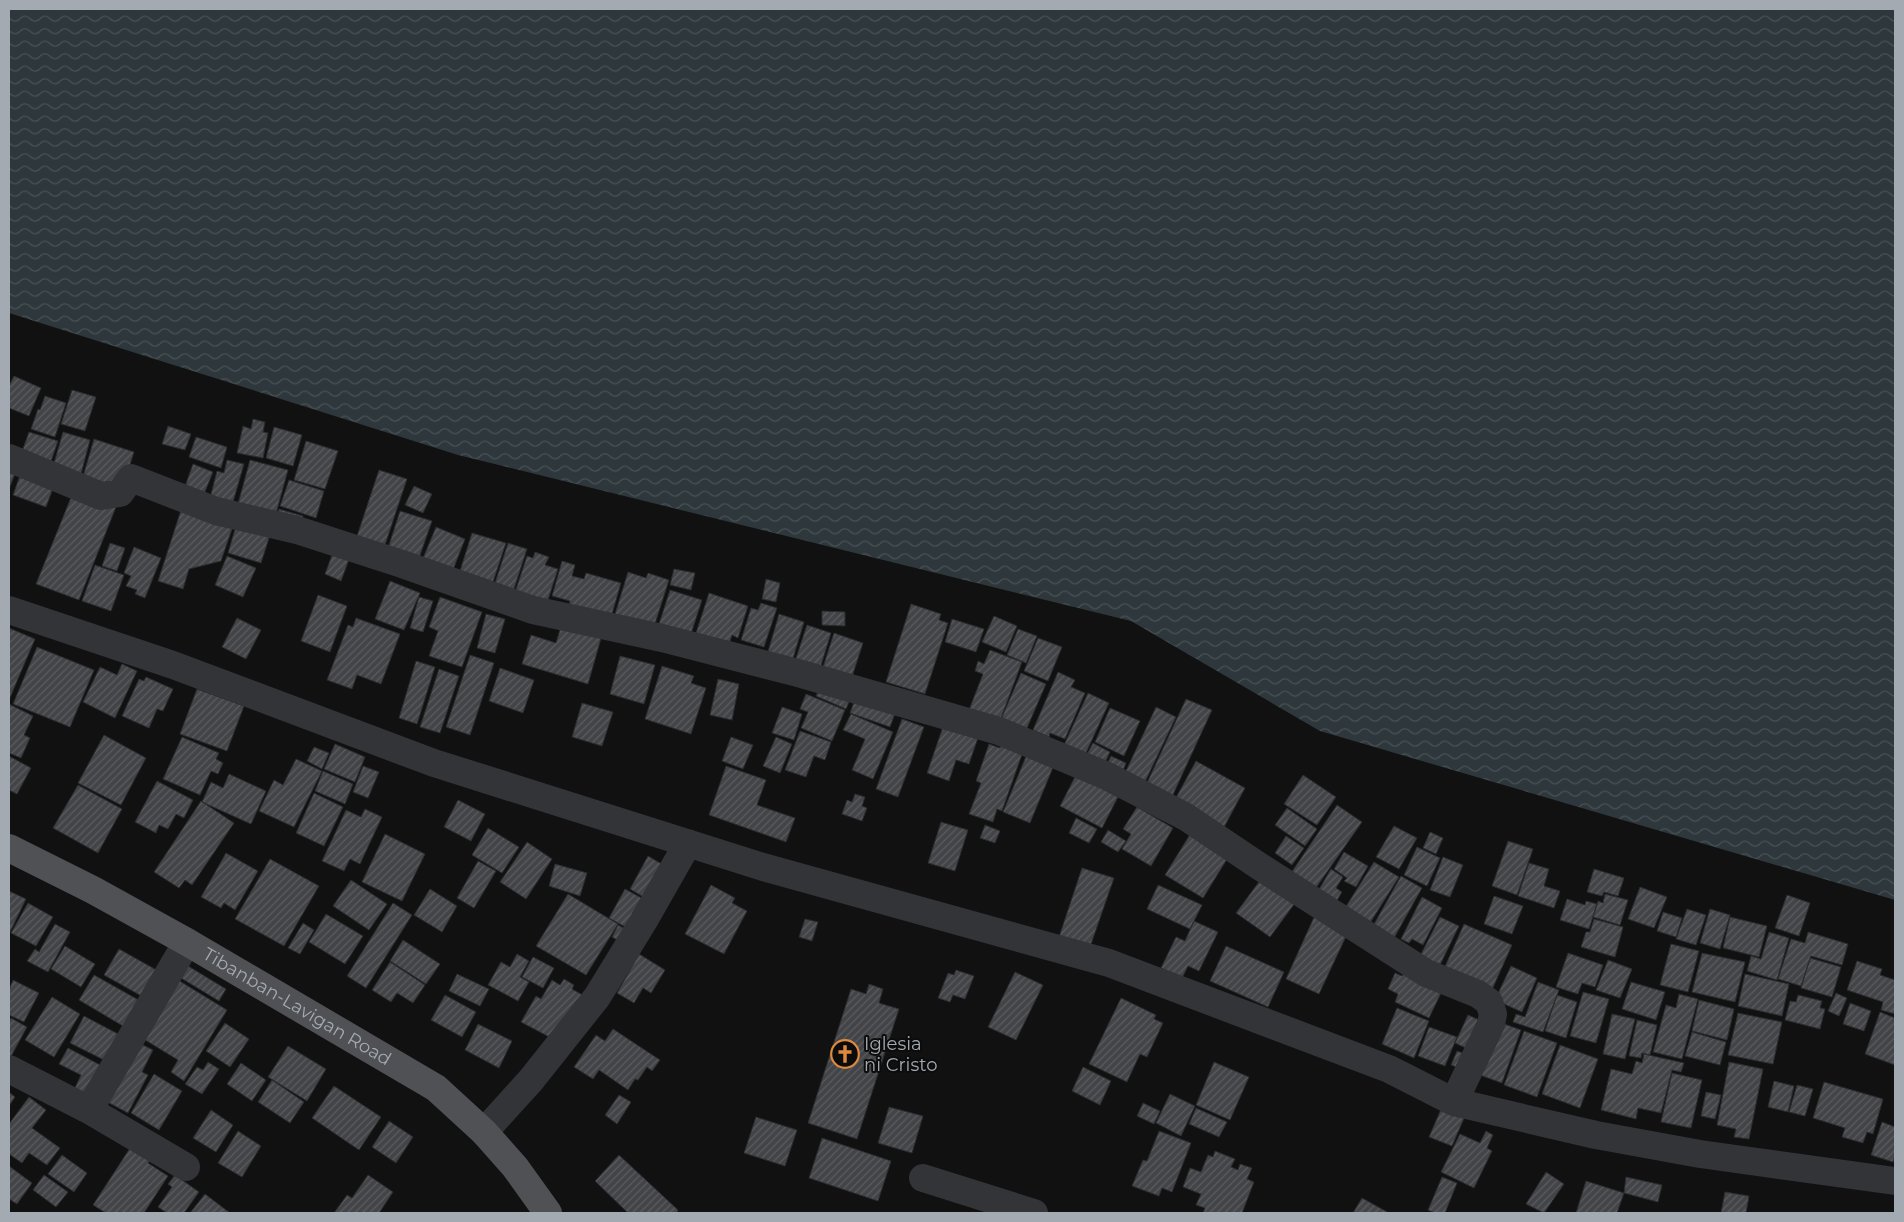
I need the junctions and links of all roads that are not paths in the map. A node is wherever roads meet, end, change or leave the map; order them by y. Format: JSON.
{"nodes":[{"id":1,"x":9,"y":458,"type":"edge"},
{"id":2,"x":9,"y":610,"type":"edge"},
{"id":3,"x":688,"y":843,"type":"junction"},
{"id":4,"x":9,"y":848,"type":"edge"},
{"id":5,"x":187,"y":942,"type":"junction"},
{"id":6,"x":9,"y":1069,"type":"edge"},
{"id":7,"x":1454,"y":1102,"type":"junction"},
{"id":8,"x":89,"y":1110,"type":"junction"},
{"id":9,"x":484,"y":1132,"type":"junction"},
{"id":10,"x":186,"y":1167,"type":"dead end"},
{"id":11,"x":923,"y":1178,"type":"dead end"},
{"id":12,"x":1895,"y":1181,"type":"edge"},
{"id":13,"x":548,"y":1213,"type":"edge"},
{"id":14,"x":1031,"y":1213,"type":"edge"}],
"edges":[{"from":1,"to":7,"type":"street"},
{"from":2,"to":3,"type":"street"},
{"from":3,"to":7,"type":"street"},
{"from":3,"to":9,"type":"street"},
{"from":4,"to":5,"type":"main road","name":"Tibanban-Lavigan Road"},
{"from":5,"to":8,"type":"street"},
{"from":5,"to":9,"type":"main road","name":"Tibanban-Lavigan Road"},
{"from":6,"to":8,"type":"street"},
{"from":7,"to":12,"type":"street"},
{"from":8,"to":10,"type":"street"},
{"from":9,"to":13,"type":"main road","name":"Tibanban-Lavigan Road"},
{"from":11,"to":14,"type":"street"}]}
